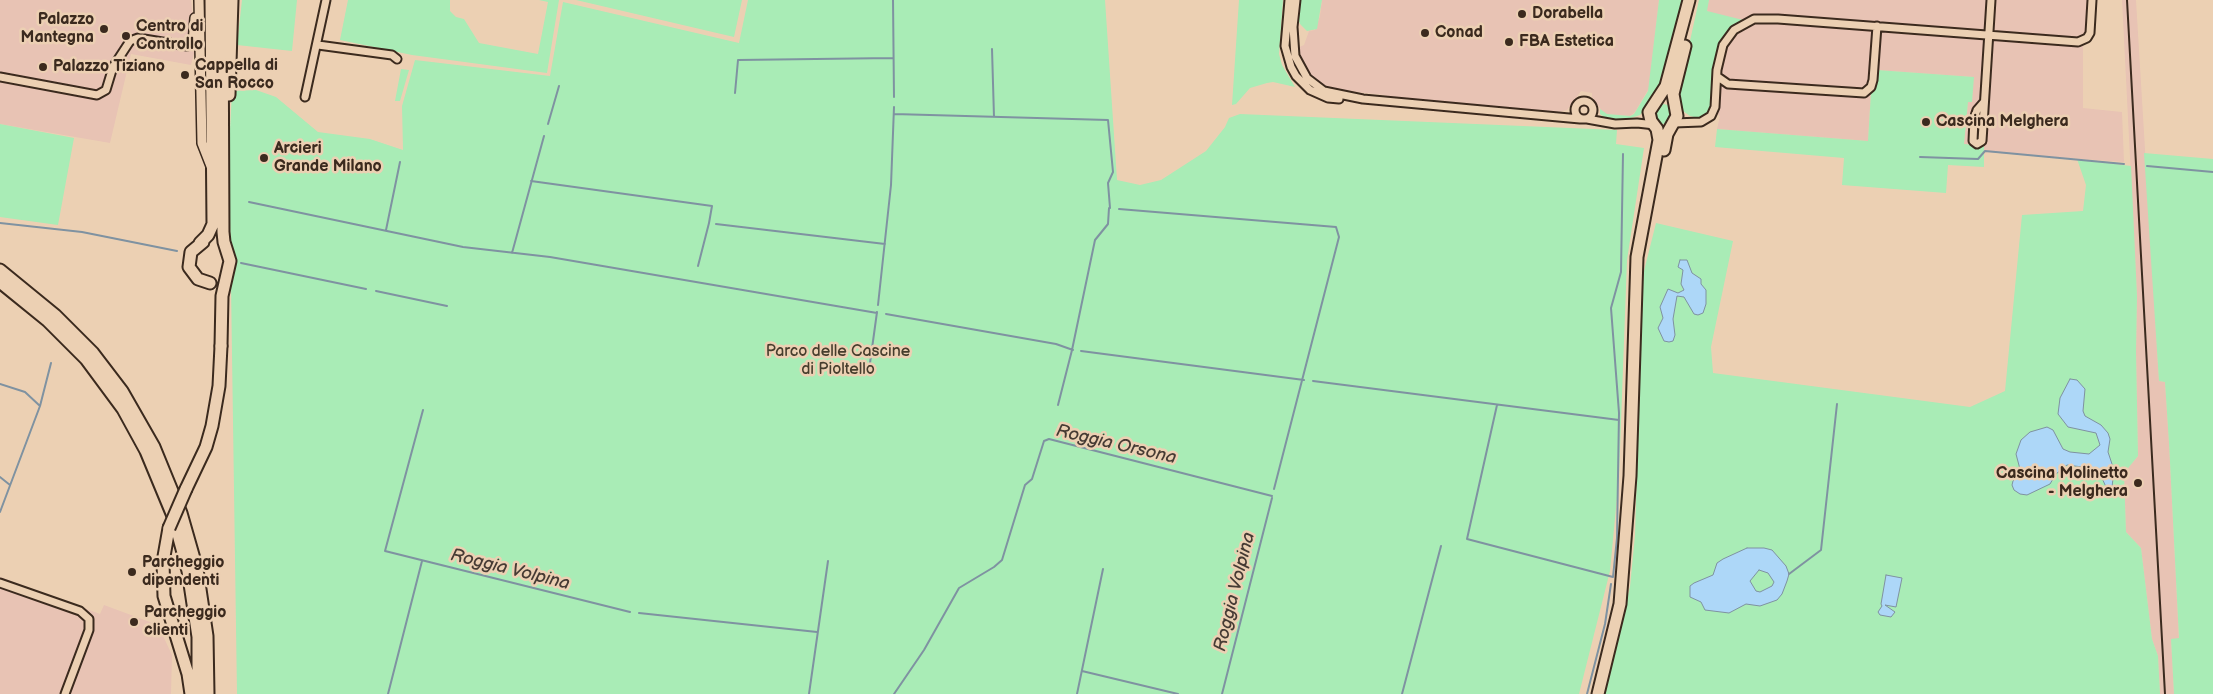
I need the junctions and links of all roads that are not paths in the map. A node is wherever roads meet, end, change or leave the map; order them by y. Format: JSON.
{"nodes":[{"id":1,"x":197,"y":0,"type":"edge"},
{"id":2,"x":211,"y":0,"type":"edge"},
{"id":3,"x":222,"y":0,"type":"edge"},
{"id":4,"x":232,"y":0,"type":"edge"},
{"id":5,"x":326,"y":0,"type":"edge"},
{"id":6,"x":1289,"y":0,"type":"edge"},
{"id":7,"x":1296,"y":0,"type":"edge"},
{"id":8,"x":1689,"y":0,"type":"edge"},
{"id":9,"x":1696,"y":0,"type":"edge"},
{"id":10,"x":1991,"y":0,"type":"edge"},
{"id":11,"x":2092,"y":0,"type":"edge"},
{"id":12,"x":1877,"y":26,"type":"junction"},
{"id":13,"x":1988,"y":36,"type":"junction"},
{"id":14,"x":192,"y":43,"type":"joint"},
{"id":15,"x":318,"y":46,"type":"junction"},
{"id":16,"x":397,"y":58,"type":"dead end"},
{"id":17,"x":0,"y":77,"type":"edge"},
{"id":18,"x":1718,"y":78,"type":"junction"},
{"id":19,"x":305,"y":97,"type":"dead end"},
{"id":20,"x":1363,"y":99,"type":"junction"},
{"id":21,"x":1984,"y":102,"type":"junction"},
{"id":22,"x":1653,"y":106,"type":"junction"},
{"id":23,"x":1576,"y":107,"type":"junction"},
{"id":24,"x":1676,"y":109,"type":"junction"},
{"id":25,"x":1593,"y":110,"type":"junction"},
{"id":26,"x":1554,"y":118,"type":"junction"},
{"id":27,"x":1584,"y":119,"type":"junction"},
{"id":28,"x":1692,"y":122,"type":"junction"},
{"id":29,"x":1610,"y":123,"type":"junction"},
{"id":30,"x":1630,"y":123,"type":"junction"},
{"id":31,"x":1673,"y":124,"type":"junction"},
{"id":32,"x":1656,"y":126,"type":"junction"},
{"id":33,"x":223,"y":144,"type":"junction"},
{"id":34,"x":213,"y":171,"type":"junction"},
{"id":35,"x":0,"y":270,"type":"edge"},
{"id":36,"x":1636,"y":274,"type":"junction"},
{"id":37,"x":0,"y":282,"type":"edge"},
{"id":38,"x":221,"y":316,"type":"junction"},
{"id":39,"x":0,"y":583,"type":"edge"},
{"id":40,"x":1621,"y":588,"type":"junction"},
{"id":41,"x":65,"y":694,"type":"edge"},
{"id":42,"x":191,"y":694,"type":"edge"},
{"id":43,"x":198,"y":694,"type":"edge"},
{"id":44,"x":208,"y":694,"type":"edge"},
{"id":45,"x":1591,"y":694,"type":"edge"},
{"id":46,"x":1598,"y":694,"type":"edge"}],
"edges":[{"from":1,"to":14,"type":"street"},
{"from":1,"to":34,"type":"street"},
{"from":2,"to":34,"type":"main road"},
{"from":3,"to":33,"type":"main road"},
{"from":4,"to":33,"type":"main road"},
{"from":5,"to":15,"type":"street"},
{"from":6,"to":20,"type":"street"},
{"from":7,"to":20,"type":"street"},
{"from":8,"to":22,"type":"main road"},
{"from":9,"to":24,"type":"main road"},
{"from":10,"to":13,"type":"street"},
{"from":11,"to":13,"type":"street"},
{"from":12,"to":13,"type":"street"},
{"from":12,"to":18,"type":"street"},
{"from":12,"to":18,"type":"street"},
{"from":13,"to":21,"type":"street"},
{"from":14,"to":17,"type":"street"},
{"from":15,"to":16,"type":"street"},
{"from":15,"to":19,"type":"street"},
{"from":18,"to":28,"type":"street"},
{"from":20,"to":26,"type":"street"},
{"from":21,"to":21,"type":"street"},
{"from":22,"to":24,"type":"main road"},
{"from":22,"to":30,"type":"street"},
{"from":22,"to":32,"type":"main road"},
{"from":23,"to":25,"type":"street"},
{"from":23,"to":26,"type":"street"},
{"from":23,"to":27,"type":"street"},
{"from":24,"to":28,"type":"street"},
{"from":24,"to":31,"type":"main road"},
{"from":25,"to":27,"type":"street"},
{"from":25,"to":29,"type":"street"},
{"from":26,"to":27,"type":"street"},
{"from":27,"to":29,"type":"street"},
{"from":28,"to":31,"type":"street"},
{"from":29,"to":30,"type":"street"},
{"from":30,"to":32,"type":"street"},
{"from":31,"to":32,"type":"main road"},
{"from":31,"to":36,"type":"main road"},
{"from":32,"to":36,"type":"main road"},
{"from":33,"to":38,"type":"main road"},
{"from":34,"to":38,"type":"main road"},
{"from":35,"to":44,"type":"main road"},
{"from":36,"to":40,"type":"main road"},
{"from":37,"to":43,"type":"main road"},
{"from":38,"to":42,"type":"main road","bridge":true},
{"from":39,"to":41,"type":"street"},
{"from":40,"to":45,"type":"main road"},
{"from":40,"to":46,"type":"main road"}]}
